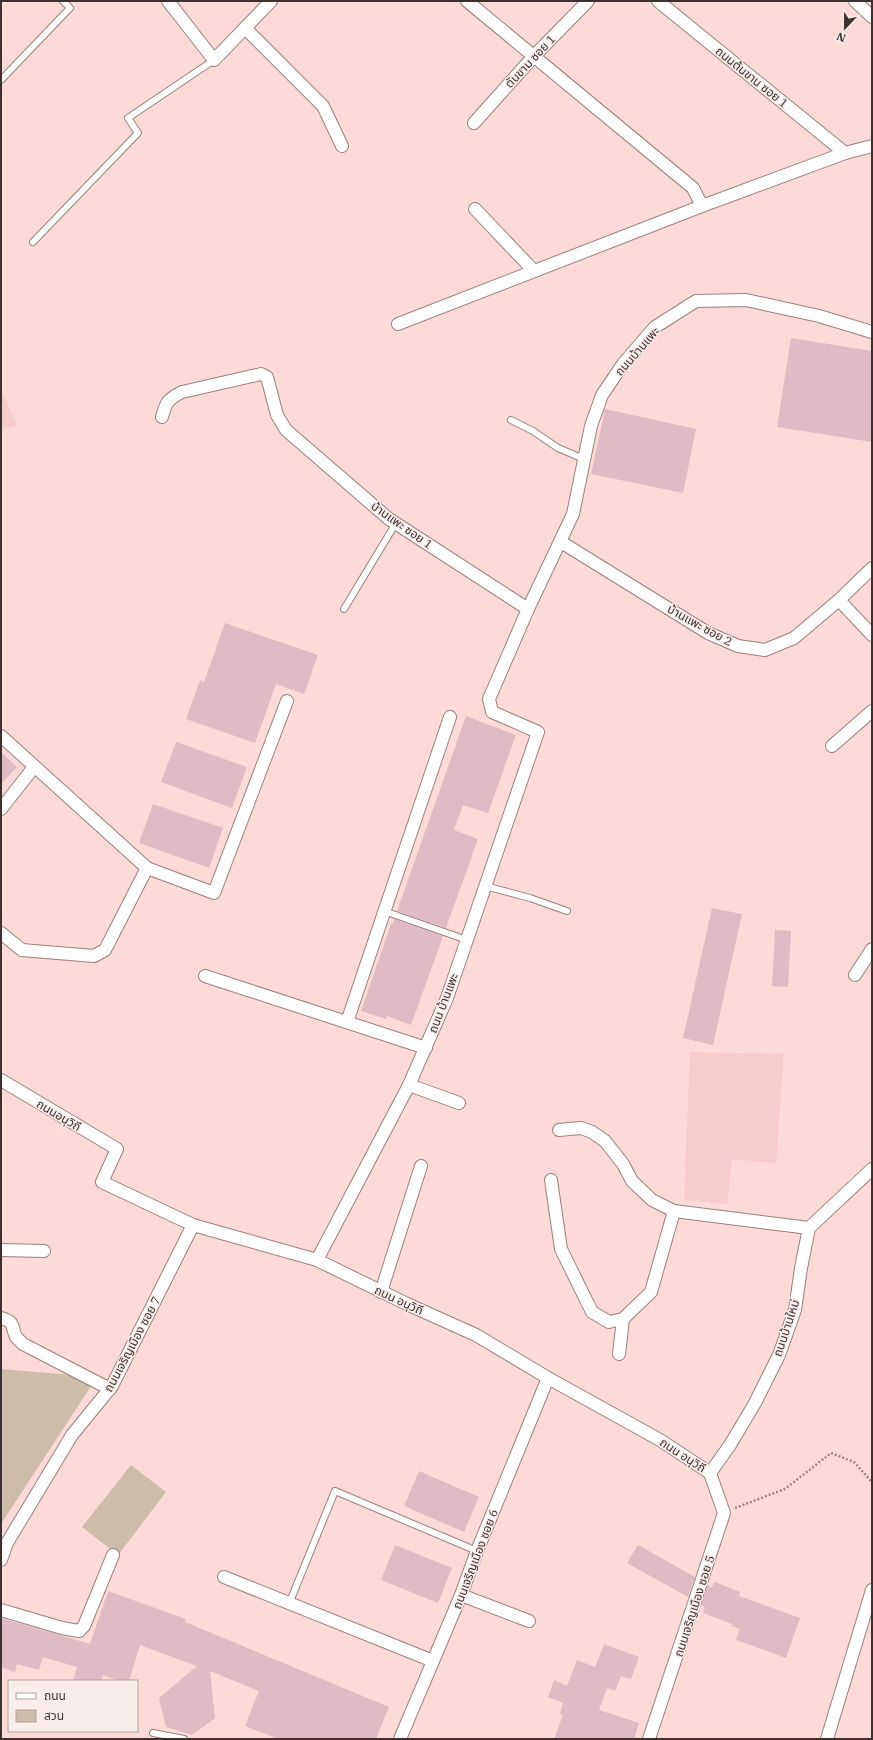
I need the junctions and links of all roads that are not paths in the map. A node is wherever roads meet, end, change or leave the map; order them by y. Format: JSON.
{"nodes":[{"id":1,"x":63,"y":1,"type":"edge"},
{"id":2,"x":168,"y":1,"type":"edge"},
{"id":3,"x":271,"y":1,"type":"edge"},
{"id":4,"x":467,"y":1,"type":"edge"},
{"id":5,"x":588,"y":1,"type":"edge"},
{"id":6,"x":658,"y":1,"type":"edge"},
{"id":7,"x":854,"y":1,"type":"edge"},
{"id":8,"x":872,"y":17,"type":"edge"},
{"id":9,"x":245,"y":28,"type":"junction"},
{"id":10,"x":534,"y":56,"type":"junction"},
{"id":11,"x":214,"y":60,"type":"junction"},
{"id":12,"x":1,"y":80,"type":"edge"},
{"id":13,"x":474,"y":123,"type":"dead end"},
{"id":14,"x":342,"y":146,"type":"dead end"},
{"id":15,"x":872,"y":146,"type":"edge"},
{"id":16,"x":846,"y":153,"type":"junction"},
{"id":17,"x":702,"y":206,"type":"junction"},
{"id":18,"x":475,"y":209,"type":"dead end"},
{"id":19,"x":33,"y":242,"type":"dead end"},
{"id":20,"x":534,"y":271,"type":"junction"},
{"id":21,"x":398,"y":324,"type":"dead end"},
{"id":22,"x":872,"y":332,"type":"edge"},
{"id":23,"x":162,"y":417,"type":"dead end"},
{"id":24,"x":511,"y":420,"type":"dead end"},
{"id":25,"x":584,"y":459,"type":"junction"},
{"id":26,"x":396,"y":523,"type":"junction"},
{"id":27,"x":561,"y":542,"type":"junction"},
{"id":28,"x":872,"y":568,"type":"edge"},
{"id":29,"x":839,"y":600,"type":"junction"},
{"id":30,"x":344,"y":609,"type":"dead end"},
{"id":31,"x":528,"y":609,"type":"junction"},
{"id":32,"x":872,"y":635,"type":"edge"},
{"id":33,"x":287,"y":701,"type":"dead end"},
{"id":34,"x":872,"y":711,"type":"edge"},
{"id":35,"x":450,"y":717,"type":"dead end"},
{"id":36,"x":538,"y":732,"type":"joint"},
{"id":37,"x":1,"y":736,"type":"edge"},
{"id":38,"x":832,"y":746,"type":"dead end"},
{"id":39,"x":34,"y":768,"type":"junction"},
{"id":40,"x":1,"y":809,"type":"edge"},
{"id":41,"x":147,"y":868,"type":"junction"},
{"id":42,"x":485,"y":886,"type":"junction"},
{"id":43,"x":384,"y":911,"type":"junction"},
{"id":44,"x":567,"y":911,"type":"dead end"},
{"id":45,"x":1,"y":933,"type":"edge"},
{"id":46,"x":467,"y":940,"type":"junction"},
{"id":47,"x":872,"y":949,"type":"edge"},
{"id":48,"x":855,"y":975,"type":"dead end"},
{"id":49,"x":205,"y":976,"type":"dead end"},
{"id":50,"x":347,"y":1022,"type":"junction"},
{"id":51,"x":426,"y":1048,"type":"junction"},
{"id":52,"x":1,"y":1080,"type":"edge"},
{"id":53,"x":409,"y":1085,"type":"junction"},
{"id":54,"x":459,"y":1103,"type":"dead end"},
{"id":55,"x":559,"y":1130,"type":"dead end"},
{"id":56,"x":117,"y":1149,"type":"joint"},
{"id":57,"x":421,"y":1166,"type":"dead end"},
{"id":58,"x":872,"y":1169,"type":"edge"},
{"id":59,"x":551,"y":1180,"type":"dead end"},
{"id":60,"x":674,"y":1210,"type":"junction"},
{"id":61,"x":193,"y":1225,"type":"junction"},
{"id":62,"x":809,"y":1228,"type":"junction"},
{"id":63,"x":1,"y":1250,"type":"edge"},
{"id":64,"x":44,"y":1251,"type":"dead end"},
{"id":65,"x":317,"y":1260,"type":"junction"},
{"id":66,"x":381,"y":1292,"type":"junction"},
{"id":67,"x":1,"y":1318,"type":"edge"},
{"id":68,"x":623,"y":1318,"type":"junction"},
{"id":69,"x":619,"y":1354,"type":"dead end"},
{"id":70,"x":548,"y":1378,"type":"junction"},
{"id":71,"x":110,"y":1389,"type":"junction"},
{"id":72,"x":710,"y":1473,"type":"junction"},
{"id":73,"x":4,"y":1543,"type":"edge"},
{"id":74,"x":477,"y":1551,"type":"junction"},
{"id":75,"x":113,"y":1554,"type":"dead end"},
{"id":76,"x":1,"y":1560,"type":"edge"},
{"id":77,"x":224,"y":1577,"type":"dead end"},
{"id":78,"x":872,"y":1590,"type":"edge"},
{"id":79,"x":461,"y":1595,"type":"junction"},
{"id":80,"x":289,"y":1604,"type":"junction"},
{"id":81,"x":1,"y":1610,"type":"edge"},
{"id":82,"x":529,"y":1621,"type":"dead end"},
{"id":83,"x":433,"y":1661,"type":"junction"},
{"id":84,"x":153,"y":1733,"type":"dead end"},
{"id":85,"x":184,"y":1739,"type":"edge"},
{"id":86,"x":400,"y":1739,"type":"edge"},
{"id":87,"x":650,"y":1739,"type":"edge"},
{"id":88,"x":827,"y":1739,"type":"edge"}],
"edges":[{"from":1,"to":12,"type":"lane"},
{"from":2,"to":11,"type":"street"},
{"from":3,"to":9,"type":"street"},
{"from":4,"to":10,"type":"street"},
{"from":5,"to":10,"type":"street","name":"ตันขาม ซอย 1"},
{"from":6,"to":16,"type":"street","name":"ถนนต้นขาน ซอย 1"},
{"from":7,"to":8,"type":"street"},
{"from":9,"to":11,"type":"street"},
{"from":9,"to":14,"type":"street"},
{"from":10,"to":13,"type":"street","name":"ตันขาม ซอย 1"},
{"from":10,"to":17,"type":"street"},
{"from":11,"to":19,"type":"lane"},
{"from":15,"to":16,"type":"street"},
{"from":16,"to":17,"type":"street"},
{"from":17,"to":20,"type":"street"},
{"from":18,"to":20,"type":"street"},
{"from":20,"to":21,"type":"street"},
{"from":22,"to":25,"type":"street","name":"ถนนบ้านแพะ"},
{"from":23,"to":26,"type":"street","name":"บ้านแพะ ซอย 1"},
{"from":24,"to":25,"type":"lane"},
{"from":25,"to":27,"type":"street","name":"ถนนบ้านแพะ"},
{"from":26,"to":30,"type":"lane"},
{"from":26,"to":31,"type":"street","name":"บ้านแพะ ซอย 1"},
{"from":27,"to":29,"type":"street","name":"บ้านแพะ ซอย 2"},
{"from":27,"to":31,"type":"street","name":"ถนนบ้านแพะ"},
{"from":28,"to":29,"type":"street","name":"บ้านแพะ ซอย 2"},
{"from":29,"to":32,"type":"street"},
{"from":31,"to":36,"type":"street","name":"ถนนบ้านแพะ"},
{"from":33,"to":41,"type":"street"},
{"from":34,"to":38,"type":"street"},
{"from":35,"to":43,"type":"street"},
{"from":36,"to":42,"type":"street","name":"ถนน บ้านแพะ"},
{"from":37,"to":39,"type":"street"},
{"from":39,"to":40,"type":"street"},
{"from":39,"to":41,"type":"street"},
{"from":41,"to":45,"type":"street"},
{"from":42,"to":44,"type":"lane"},
{"from":42,"to":46,"type":"street","name":"ถนน บ้านแพะ"},
{"from":43,"to":46,"type":"lane"},
{"from":43,"to":50,"type":"street"},
{"from":46,"to":51,"type":"street","name":"ถนน บ้านแพะ"},
{"from":47,"to":48,"type":"street"},
{"from":49,"to":50,"type":"street"},
{"from":50,"to":51,"type":"street"},
{"from":51,"to":53,"type":"street","name":"ถนน บ้านแพะ"},
{"from":52,"to":56,"type":"street","name":"ถนนอนุวิถี"},
{"from":53,"to":54,"type":"street"},
{"from":53,"to":65,"type":"street","name":"ถนน บ้านแพะ"},
{"from":55,"to":60,"type":"street"},
{"from":56,"to":61,"type":"street","name":"ถนน อนุวิถี"},
{"from":57,"to":66,"type":"street"},
{"from":58,"to":62,"type":"street"},
{"from":59,"to":68,"type":"street"},
{"from":60,"to":62,"type":"street"},
{"from":60,"to":68,"type":"street"},
{"from":61,"to":65,"type":"street","name":"ถนน อนุวิถี"},
{"from":61,"to":71,"type":"street","name":"ถนนเจริญเมือง ซอย 7"},
{"from":62,"to":72,"type":"street","name":"ถนนบ้านใหม่"},
{"from":63,"to":64,"type":"street"},
{"from":65,"to":66,"type":"street","name":"ถนน อนุวิถี"},
{"from":66,"to":70,"type":"street","name":"ถนน อนุวิถี"},
{"from":67,"to":71,"type":"street"},
{"from":68,"to":69,"type":"street"},
{"from":70,"to":72,"type":"street","name":"ถนน อนุวิถี"},
{"from":70,"to":74,"type":"street","name":"ถนนเจริญเมือง ซอย 6"},
{"from":71,"to":73,"type":"street","name":"ถนนเจริญเมือง ซอย 7"},
{"from":72,"to":87,"type":"street","name":"ถนนเจริญเมือง ซอย 5"},
{"from":73,"to":76,"type":"street","name":"ถนนเจริญเมือง ซอย 7"},
{"from":74,"to":79,"type":"street","name":"ถนนเจริญเมือง ซอย 6"},
{"from":74,"to":80,"type":"lane"},
{"from":75,"to":81,"type":"street"},
{"from":77,"to":80,"type":"street"},
{"from":78,"to":88,"type":"street"},
{"from":79,"to":82,"type":"street"},
{"from":79,"to":83,"type":"street","name":"ถนนเจริญเมือง ซอย 6"},
{"from":80,"to":83,"type":"street"},
{"from":83,"to":86,"type":"street","name":"ถนนเจริญเมือง ซอย 6"},
{"from":84,"to":85,"type":"lane"}]}
